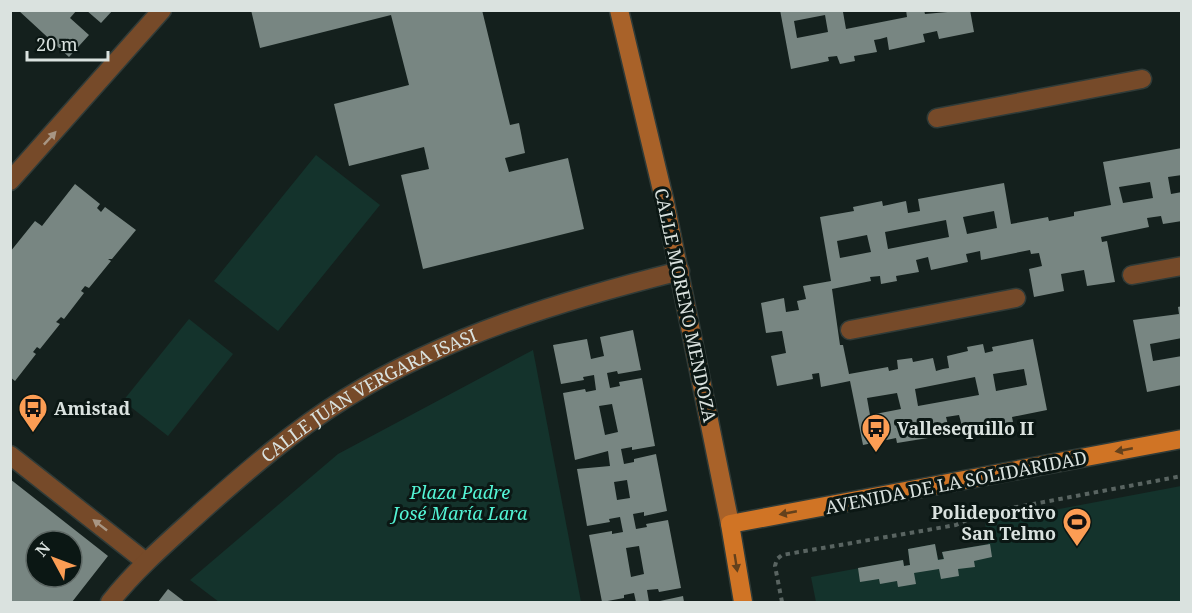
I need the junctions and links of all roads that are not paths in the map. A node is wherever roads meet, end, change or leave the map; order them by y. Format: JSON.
{"nodes":[{"id":1,"x":162,"y":10,"type":"edge"},
{"id":2,"x":618,"y":10,"type":"edge"},
{"id":3,"x":1142,"y":79,"type":"dead end"},
{"id":4,"x":937,"y":118,"type":"dead end"},
{"id":5,"x":10,"y":181,"type":"edge"},
{"id":6,"x":1182,"y":266,"type":"edge"},
{"id":7,"x":680,"y":272,"type":"junction"},
{"id":8,"x":1132,"y":275,"type":"dead end"},
{"id":9,"x":1016,"y":298,"type":"dead end"},
{"id":10,"x":850,"y":330,"type":"dead end"},
{"id":11,"x":1182,"y":439,"type":"edge"},
{"id":12,"x":10,"y":455,"type":"edge"},
{"id":13,"x":730,"y":524,"type":"junction"},
{"id":14,"x":146,"y":561,"type":"junction"},
{"id":15,"x":110,"y":603,"type":"edge"},
{"id":16,"x":743,"y":603,"type":"edge"}],
"edges":[{"from":5,"to":1,"type":"street","one_way":true},
{"from":2,"to":7,"type":"street","name":"CALLE MORENO MENDOZA"},
{"from":3,"to":4,"type":"street"},
{"from":6,"to":8,"type":"street"},
{"from":7,"to":13,"type":"street","name":"CALLE MORENO MENDOZA"},
{"from":7,"to":14,"type":"street","name":"CALLE JUAN VERGARA ISASI"},
{"from":9,"to":10,"type":"street"},
{"from":11,"to":13,"type":"main road","name":"AVENIDA DE LA SOLIDARIDAD","one_way":true},
{"from":14,"to":12,"type":"street","one_way":true},
{"from":13,"to":16,"type":"main road","name":"CALLE MORENO MENDOZA","one_way":true},
{"from":14,"to":15,"type":"street","name":"CALLE JUAN VERGARA ISASI"}]}
